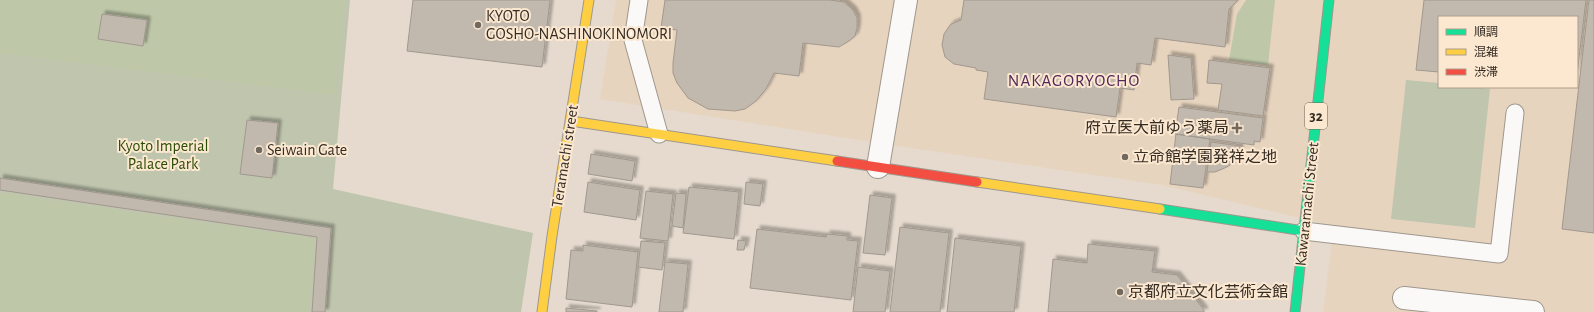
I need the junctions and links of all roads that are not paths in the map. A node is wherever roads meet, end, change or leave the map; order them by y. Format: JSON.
{"nodes":[{"id":1,"x":590,"y":0,"type":"edge"},
{"id":2,"x":639,"y":0,"type":"edge"},
{"id":3,"x":906,"y":0,"type":"edge"},
{"id":4,"x":1329,"y":0,"type":"edge"},
{"id":5,"x":1515,"y":112,"type":"dead end"},
{"id":6,"x":571,"y":121,"type":"junction"},
{"id":7,"x":659,"y":134,"type":"junction"},
{"id":8,"x":878,"y":168,"type":"junction"},
{"id":9,"x":1304,"y":231,"type":"junction"},
{"id":10,"x":1404,"y":298,"type":"dead end"},
{"id":11,"x":542,"y":312,"type":"edge"},
{"id":12,"x":1295,"y":312,"type":"edge"},
{"id":13,"x":1533,"y":312,"type":"edge"}],
"edges":[{"from":1,"to":6,"type":"street","name":"Teramachi street"},
{"from":2,"to":7,"type":"lane"},
{"from":3,"to":8,"type":"street"},
{"from":4,"to":9,"type":"street","name":"Kawaramachi Street","number":"32"},
{"from":5,"to":9,"type":"lane"},
{"from":6,"to":7,"type":"street"},
{"from":6,"to":11,"type":"street","name":"Teramachi street"},
{"from":7,"to":8,"type":"street"},
{"from":8,"to":9,"type":"street"},
{"from":9,"to":12,"type":"street","name":"Kawaramachi Street","number":"32"},
{"from":10,"to":13,"type":"street"}]}
